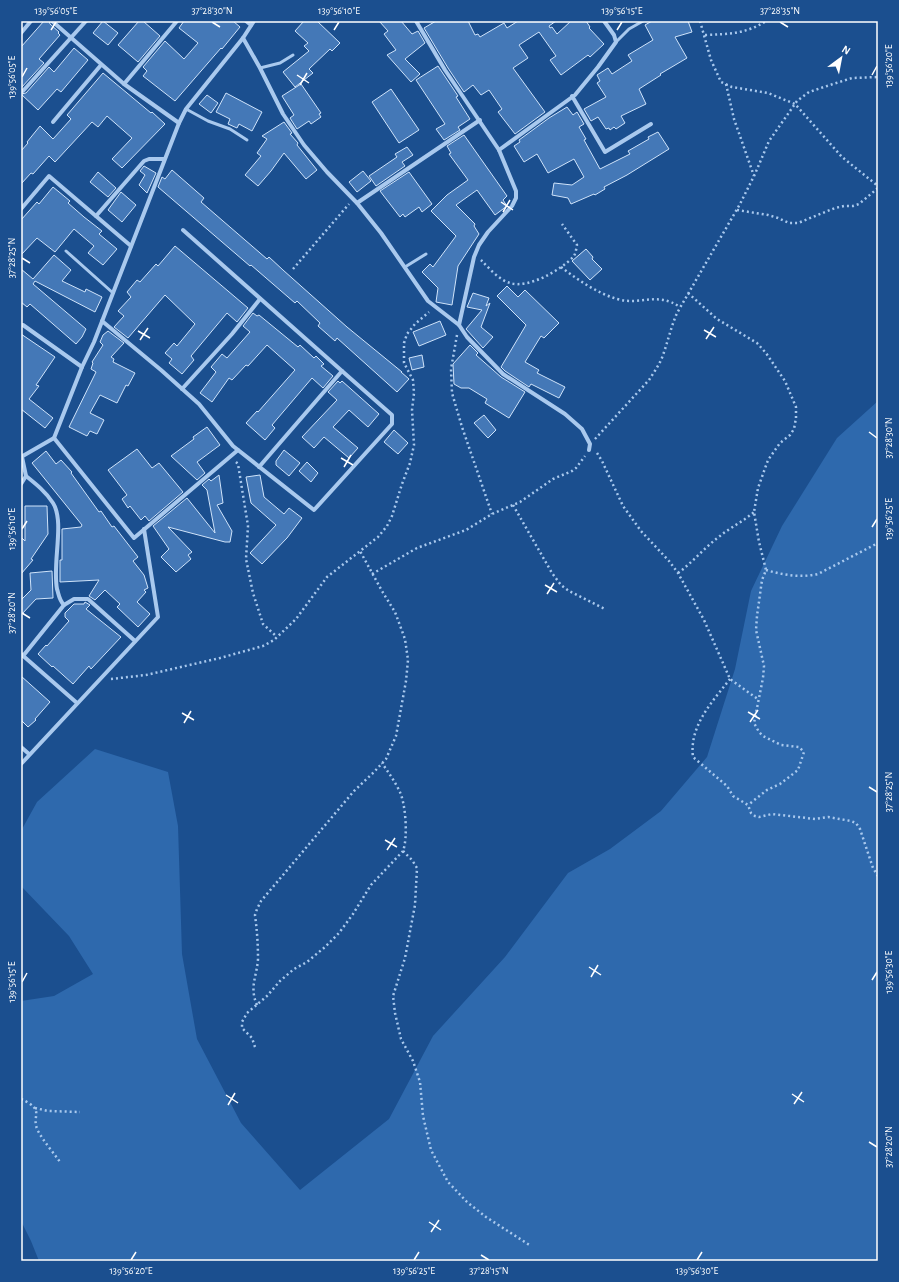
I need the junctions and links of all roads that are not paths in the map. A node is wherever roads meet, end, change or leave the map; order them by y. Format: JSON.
{"nodes":[{"id":1,"x":31,"y":21,"type":"edge"},
{"id":2,"x":52,"y":21,"type":"edge"},
{"id":3,"x":86,"y":21,"type":"edge"},
{"id":4,"x":177,"y":21,"type":"edge"},
{"id":5,"x":246,"y":21,"type":"edge"},
{"id":6,"x":254,"y":21,"type":"edge"},
{"id":7,"x":416,"y":21,"type":"edge"},
{"id":8,"x":604,"y":21,"type":"edge"},
{"id":9,"x":643,"y":21,"type":"edge"},
{"id":10,"x":251,"y":26,"type":"junction"},
{"id":11,"x":21,"y":33,"type":"edge"},
{"id":12,"x":243,"y":38,"type":"junction"},
{"id":13,"x":71,"y":39,"type":"junction"},
{"id":14,"x":616,"y":42,"type":"junction"},
{"id":15,"x":293,"y":55,"type":"dead end"},
{"id":16,"x":101,"y":65,"type":"junction"},
{"id":17,"x":260,"y":68,"type":"junction"},
{"id":18,"x":124,"y":84,"type":"junction"},
{"id":19,"x":23,"y":91,"type":"dead end"},
{"id":20,"x":572,"y":96,"type":"junction"},
{"id":21,"x":186,"y":109,"type":"junction"},
{"id":22,"x":480,"y":120,"type":"junction"},
{"id":23,"x":53,"y":122,"type":"dead end"},
{"id":24,"x":179,"y":123,"type":"junction"},
{"id":25,"x":651,"y":124,"type":"dead end"},
{"id":26,"x":247,"y":140,"type":"dead end"},
{"id":27,"x":499,"y":150,"type":"junction"},
{"id":28,"x":164,"y":159,"type":"junction"},
{"id":29,"x":357,"y":203,"type":"junction"},
{"id":30,"x":21,"y":209,"type":"edge"},
{"id":31,"x":96,"y":216,"type":"junction"},
{"id":32,"x":183,"y":230,"type":"dead end"},
{"id":33,"x":131,"y":246,"type":"junction"},
{"id":34,"x":66,"y":251,"type":"dead end"},
{"id":35,"x":426,"y":254,"type":"dead end"},
{"id":36,"x":404,"y":267,"type":"junction"},
{"id":37,"x":113,"y":293,"type":"junction"},
{"id":38,"x":260,"y":299,"type":"junction"},
{"id":39,"x":102,"y":321,"type":"junction"},
{"id":40,"x":21,"y":325,"type":"edge"},
{"id":41,"x":458,"y":325,"type":"junction"},
{"id":42,"x":82,"y":367,"type":"junction"},
{"id":43,"x":342,"y":371,"type":"junction"},
{"id":44,"x":182,"y":389,"type":"junction"},
{"id":45,"x":54,"y":438,"type":"junction"},
{"id":46,"x":238,"y":450,"type":"junction"},
{"id":47,"x":589,"y":450,"type":"road end"},
{"id":48,"x":21,"y":457,"type":"edge"},
{"id":49,"x":259,"y":467,"type":"junction"},
{"id":50,"x":26,"y":476,"type":"junction"},
{"id":51,"x":21,"y":484,"type":"edge"},
{"id":52,"x":144,"y":529,"type":"junction"},
{"id":53,"x":64,"y":606,"type":"junction"},
{"id":54,"x":136,"y":641,"type":"junction"},
{"id":55,"x":22,"y":655,"type":"edge"},
{"id":56,"x":77,"y":704,"type":"junction"},
{"id":57,"x":21,"y":746,"type":"edge"},
{"id":58,"x":29,"y":754,"type":"junction"},
{"id":59,"x":21,"y":764,"type":"edge"}],
"edges":[{"from":1,"to":11,"type":"street"},
{"from":2,"to":13,"type":"street"},
{"from":3,"to":13,"type":"street"},
{"from":4,"to":18,"type":"street"},
{"from":5,"to":10,"type":"street"},
{"from":6,"to":10,"type":"street"},
{"from":7,"to":22,"type":"street"},
{"from":8,"to":14,"type":"street"},
{"from":9,"to":14,"type":"lane"},
{"from":10,"to":12,"type":"street"},
{"from":12,"to":17,"type":"street"},
{"from":12,"to":21,"type":"street"},
{"from":13,"to":16,"type":"street"},
{"from":13,"to":19,"type":"street"},
{"from":14,"to":20,"type":"street"},
{"from":15,"to":17,"type":"lane"},
{"from":16,"to":18,"type":"street"},
{"from":16,"to":23,"type":"street"},
{"from":17,"to":29,"type":"street"},
{"from":18,"to":24,"type":"street"},
{"from":20,"to":25,"type":"street"},
{"from":20,"to":27,"type":"street"},
{"from":21,"to":24,"type":"street"},
{"from":21,"to":26,"type":"lane"},
{"from":22,"to":27,"type":"street"},
{"from":22,"to":29,"type":"street"},
{"from":24,"to":28,"type":"street"},
{"from":27,"to":41,"type":"street"},
{"from":28,"to":31,"type":"street"},
{"from":28,"to":33,"type":"street"},
{"from":29,"to":36,"type":"street"},
{"from":30,"to":31,"type":"street"},
{"from":31,"to":33,"type":"street"},
{"from":32,"to":38,"type":"street"},
{"from":33,"to":37,"type":"street"},
{"from":34,"to":37,"type":"lane"},
{"from":35,"to":36,"type":"lane"},
{"from":36,"to":41,"type":"street"},
{"from":37,"to":39,"type":"street"},
{"from":38,"to":43,"type":"street"},
{"from":38,"to":44,"type":"street"},
{"from":39,"to":42,"type":"street"},
{"from":39,"to":44,"type":"street"},
{"from":40,"to":42,"type":"street"},
{"from":41,"to":47,"type":"street"},
{"from":42,"to":45,"type":"street"},
{"from":43,"to":49,"type":"street"},
{"from":43,"to":49,"type":"street"},
{"from":44,"to":46,"type":"street"},
{"from":45,"to":48,"type":"street"},
{"from":45,"to":52,"type":"street"},
{"from":46,"to":49,"type":"street"},
{"from":46,"to":52,"type":"street"},
{"from":48,"to":50,"type":"street"},
{"from":50,"to":51,"type":"street"},
{"from":50,"to":53,"type":"street"},
{"from":52,"to":54,"type":"street"},
{"from":53,"to":54,"type":"street"},
{"from":53,"to":55,"type":"street"},
{"from":54,"to":56,"type":"street"},
{"from":55,"to":56,"type":"street"},
{"from":56,"to":58,"type":"street"},
{"from":57,"to":58,"type":"street"},
{"from":58,"to":59,"type":"street"}]}
